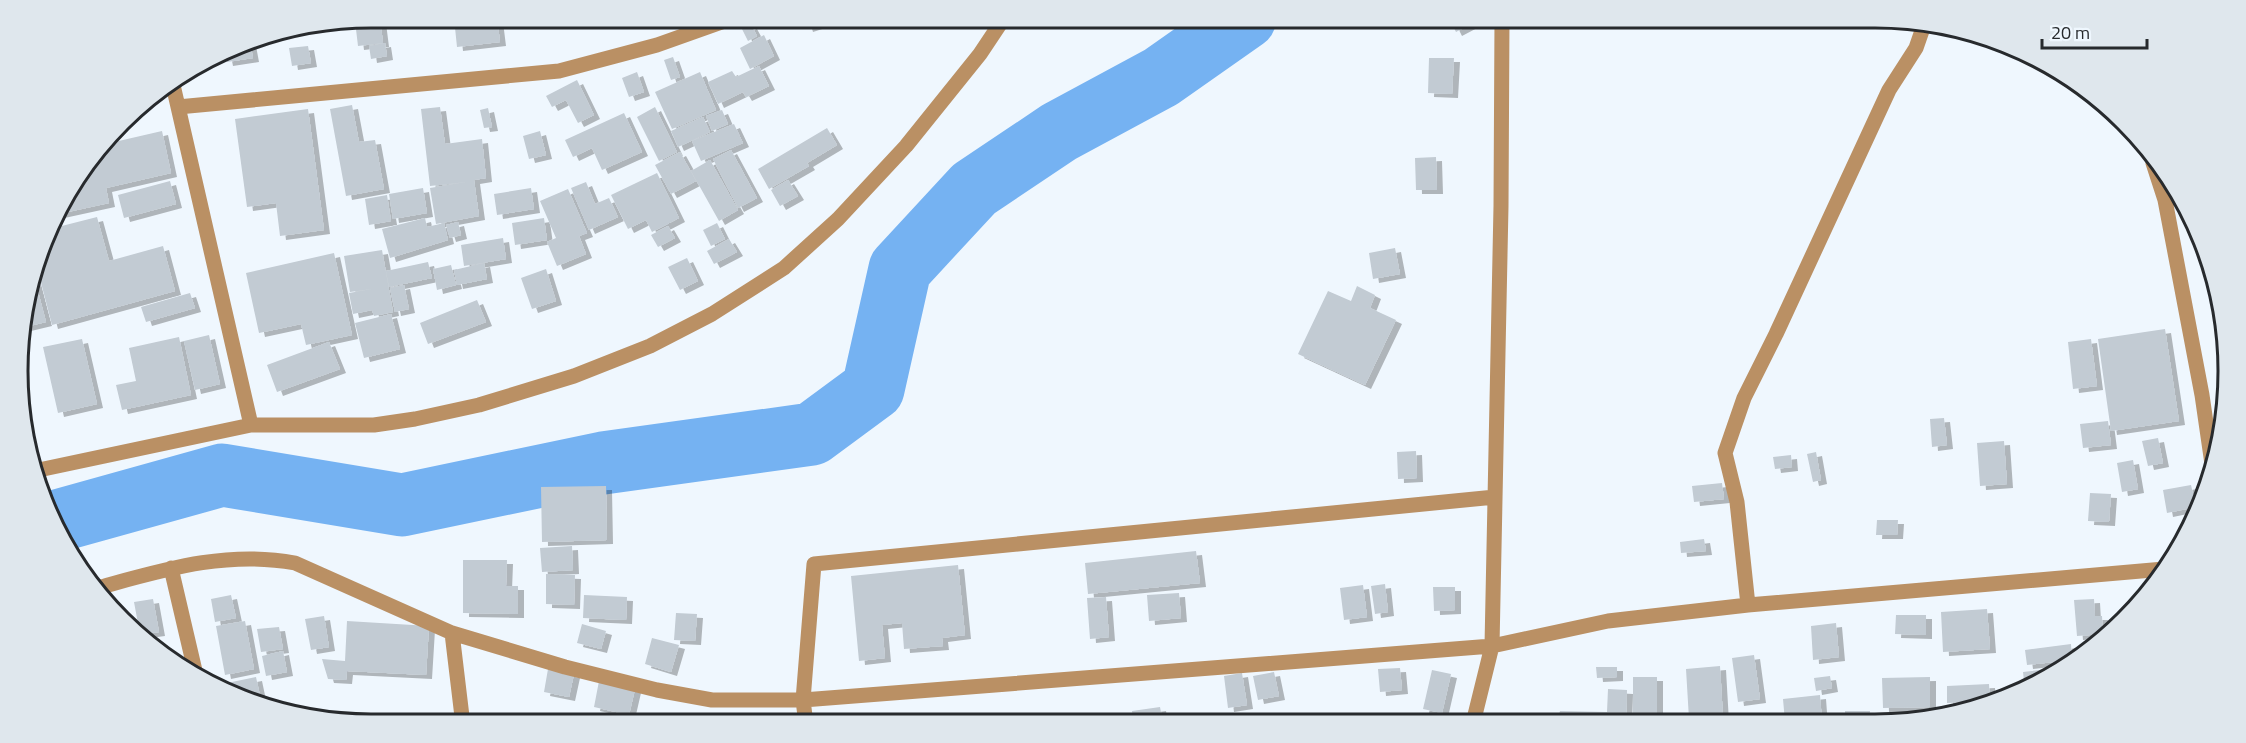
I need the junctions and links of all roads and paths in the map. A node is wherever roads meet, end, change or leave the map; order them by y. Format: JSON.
{"nodes":[{"id":1,"x":705,"y":28,"type":"edge"},
{"id":2,"x":997,"y":28,"type":"edge"},
{"id":3,"x":1502,"y":28,"type":"edge"},
{"id":4,"x":1922,"y":31,"type":"edge"},
{"id":5,"x":174,"y":91,"type":"edge"},
{"id":6,"x":178,"y":107,"type":"junction"},
{"id":7,"x":2158,"y":178,"type":"edge"},
{"id":8,"x":2171,"y":199,"type":"edge"},
{"id":9,"x":2165,"y":200,"type":"junction"},
{"id":10,"x":251,"y":425,"type":"junction"},
{"id":11,"x":2209,"y":445,"type":"edge"},
{"id":12,"x":43,"y":469,"type":"edge"},
{"id":13,"x":1495,"y":497,"type":"junction"},
{"id":14,"x":171,"y":568,"type":"junction"},
{"id":15,"x":2154,"y":570,"type":"edge"},
{"id":16,"x":104,"y":586,"type":"edge"},
{"id":17,"x":1748,"y":605,"type":"junction"},
{"id":18,"x":452,"y":633,"type":"junction"},
{"id":19,"x":1492,"y":646,"type":"junction"},
{"id":20,"x":194,"y":665,"type":"edge"},
{"id":21,"x":803,"y":700,"type":"junction"},
{"id":22,"x":462,"y":714,"type":"edge"},
{"id":23,"x":805,"y":714,"type":"edge"},
{"id":24,"x":1475,"y":714,"type":"edge"}],
"edges":[{"from":1,"to":6,"type":"street"},
{"from":2,"to":10,"type":"street"},
{"from":3,"to":13,"type":"street"},
{"from":4,"to":17,"type":"street"},
{"from":5,"to":6,"type":"street"},
{"from":6,"to":10,"type":"street"},
{"from":7,"to":9,"type":"street"},
{"from":8,"to":9,"type":"street"},
{"from":9,"to":11,"type":"street"},
{"from":10,"to":12,"type":"street"},
{"from":13,"to":19,"type":"street"},
{"from":13,"to":21,"type":"street"},
{"from":14,"to":16,"type":"street"},
{"from":14,"to":18,"type":"street"},
{"from":14,"to":20,"type":"street"},
{"from":15,"to":17,"type":"street"},
{"from":17,"to":19,"type":"street"},
{"from":18,"to":21,"type":"street"},
{"from":18,"to":22,"type":"street"},
{"from":19,"to":21,"type":"street"},
{"from":19,"to":24,"type":"street"},
{"from":21,"to":23,"type":"street"}]}
